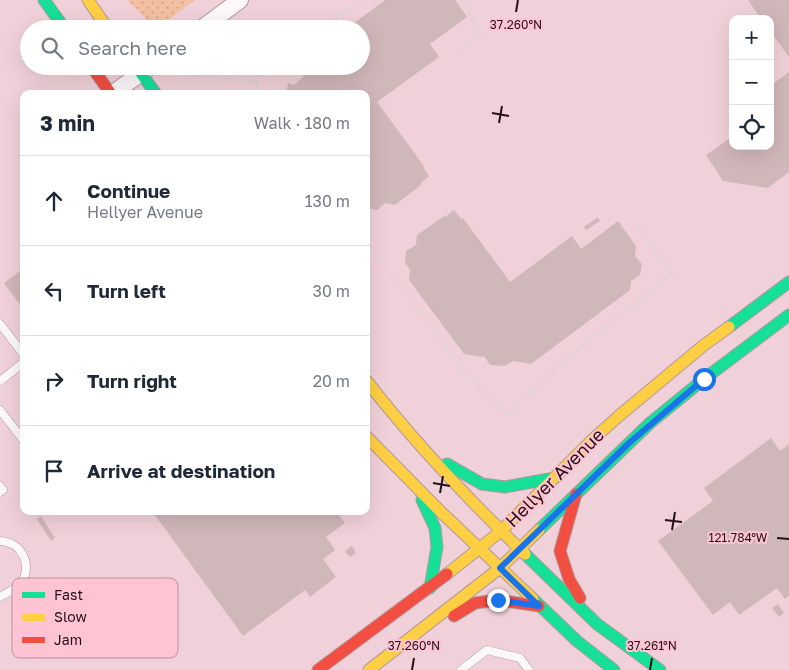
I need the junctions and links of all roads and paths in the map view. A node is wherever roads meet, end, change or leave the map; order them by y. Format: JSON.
{"nodes":[{"id":1,"x":44,"y":0,"type":"edge"},
{"id":2,"x":88,"y":0,"type":"edge"},
{"id":3,"x":240,"y":0,"type":"edge"},
{"id":4,"x":362,"y":0,"type":"edge"},
{"id":5,"x":463,"y":0,"type":"edge"},
{"id":6,"x":58,"y":20,"type":"edge"},
{"id":7,"x":102,"y":20,"type":"edge"},
{"id":8,"x":213,"y":20,"type":"edge"},
{"id":9,"x":334,"y":20,"type":"edge"},
{"id":10,"x":460,"y":50,"type":"dead end"},
{"id":11,"x":98,"y":75,"type":"edge"},
{"id":12,"x":136,"y":75,"type":"edge"},
{"id":13,"x":146,"y":75,"type":"edge"},
{"id":14,"x":187,"y":75,"type":"edge"},
{"id":15,"x":263,"y":75,"type":"edge"},
{"id":16,"x":255,"y":82,"type":"junction"},
{"id":17,"x":109,"y":90,"type":"edge"},
{"id":18,"x":117,"y":90,"type":"edge"},
{"id":19,"x":154,"y":90,"type":"edge"},
{"id":20,"x":260,"y":90,"type":"edge"},
{"id":21,"x":639,"y":228,"type":"dead end"},
{"id":22,"x":370,"y":244,"type":"edge"},
{"id":23,"x":789,"y":282,"type":"edge"},
{"id":24,"x":789,"y":315,"type":"edge"},
{"id":25,"x":0,"y":324,"type":"edge"},
{"id":26,"x":20,"y":350,"type":"edge"},
{"id":27,"x":20,"y":365,"type":"edge"},
{"id":28,"x":0,"y":381,"type":"edge"},
{"id":29,"x":370,"y":385,"type":"edge"},
{"id":30,"x":0,"y":410,"type":"edge"},
{"id":31,"x":20,"y":436,"type":"edge"},
{"id":32,"x":370,"y":440,"type":"edge"},
{"id":33,"x":426,"y":451,"type":"junction"},
{"id":34,"x":555,"y":478,"type":"junction"},
{"id":35,"x":0,"y":486,"type":"edge"},
{"id":36,"x":418,"y":490,"type":"junction"},
{"id":37,"x":0,"y":492,"type":"edge"},
{"id":38,"x":576,"y":494,"type":"junction"},
{"id":39,"x":501,"y":531,"type":"junction"},
{"id":40,"x":0,"y":541,"type":"edge"},
{"id":41,"x":478,"y":548,"type":"junction"},
{"id":42,"x":521,"y":549,"type":"junction"},
{"id":43,"x":500,"y":568,"type":"junction"},
{"id":44,"x":23,"y":578,"type":"edge"},
{"id":45,"x":430,"y":588,"type":"junction"},
{"id":46,"x":12,"y":589,"type":"edge"},
{"id":47,"x":0,"y":596,"type":"edge"},
{"id":48,"x":539,"y":606,"type":"junction"},
{"id":49,"x":597,"y":624,"type":"junction"},
{"id":50,"x":387,"y":661,"type":"junction"},
{"id":51,"x":318,"y":670,"type":"edge"},
{"id":52,"x":369,"y":670,"type":"edge"},
{"id":53,"x":461,"y":670,"type":"edge"},
{"id":54,"x":529,"y":670,"type":"edge"},
{"id":55,"x":614,"y":670,"type":"edge"},
{"id":56,"x":660,"y":670,"type":"edge"}],
"edges":[{"from":1,"to":6,"type":"main road"},
{"from":2,"to":7,"type":"main road"},
{"from":3,"to":8,"type":"street"},
{"from":4,"to":9,"type":"path"},
{"from":5,"to":10,"type":"path"},
{"from":11,"to":17,"type":"main road"},
{"from":12,"to":18,"type":"street"},
{"from":13,"to":19,"type":"main road"},
{"from":14,"to":16,"type":"path"},
{"from":15,"to":16,"type":"path"},
{"from":16,"to":20,"type":"path"},
{"from":21,"to":22,"type":"path"},
{"from":23,"to":34,"type":"main road","name":"Hellyer Avenue"},
{"from":24,"to":38,"type":"main road","name":"Hellyer Avenue"},
{"from":25,"to":26,"type":"lane"},
{"from":27,"to":28,"type":"lane"},
{"from":29,"to":33,"type":"main road"},
{"from":30,"to":31,"type":"lane"},
{"from":32,"to":36,"type":"main road"},
{"from":33,"to":34,"type":"main road"},
{"from":33,"to":39,"type":"main road"},
{"from":34,"to":39,"type":"main road","name":"Hellyer Avenue"},
{"from":35,"to":37,"type":"lane"},
{"from":36,"to":41,"type":"main road"},
{"from":36,"to":45,"type":"main road"},
{"from":38,"to":42,"type":"main road","name":"Hellyer Avenue"},
{"from":38,"to":49,"type":"main road"},
{"from":39,"to":41,"type":"main road","name":"Hellyer Avenue"},
{"from":39,"to":42,"type":"main road"},
{"from":40,"to":44,"type":"lane"},
{"from":41,"to":43,"type":"main road"},
{"from":41,"to":45,"type":"main road","name":"Hellyer Avenue"},
{"from":42,"to":43,"type":"main road","name":"Hellyer Avenue"},
{"from":42,"to":49,"type":"main road"},
{"from":43,"to":48,"type":"main road"},
{"from":43,"to":50,"type":"main road","name":"Hellyer Avenue"},
{"from":45,"to":51,"type":"main road","name":"Hellyer Avenue"},
{"from":46,"to":47,"type":"lane"},
{"from":48,"to":50,"type":"main road"},
{"from":48,"to":55,"type":"main road"},
{"from":49,"to":56,"type":"main road"},
{"from":50,"to":52,"type":"main road","name":"Hellyer Avenue"},
{"from":53,"to":54,"type":"lane"}]}
